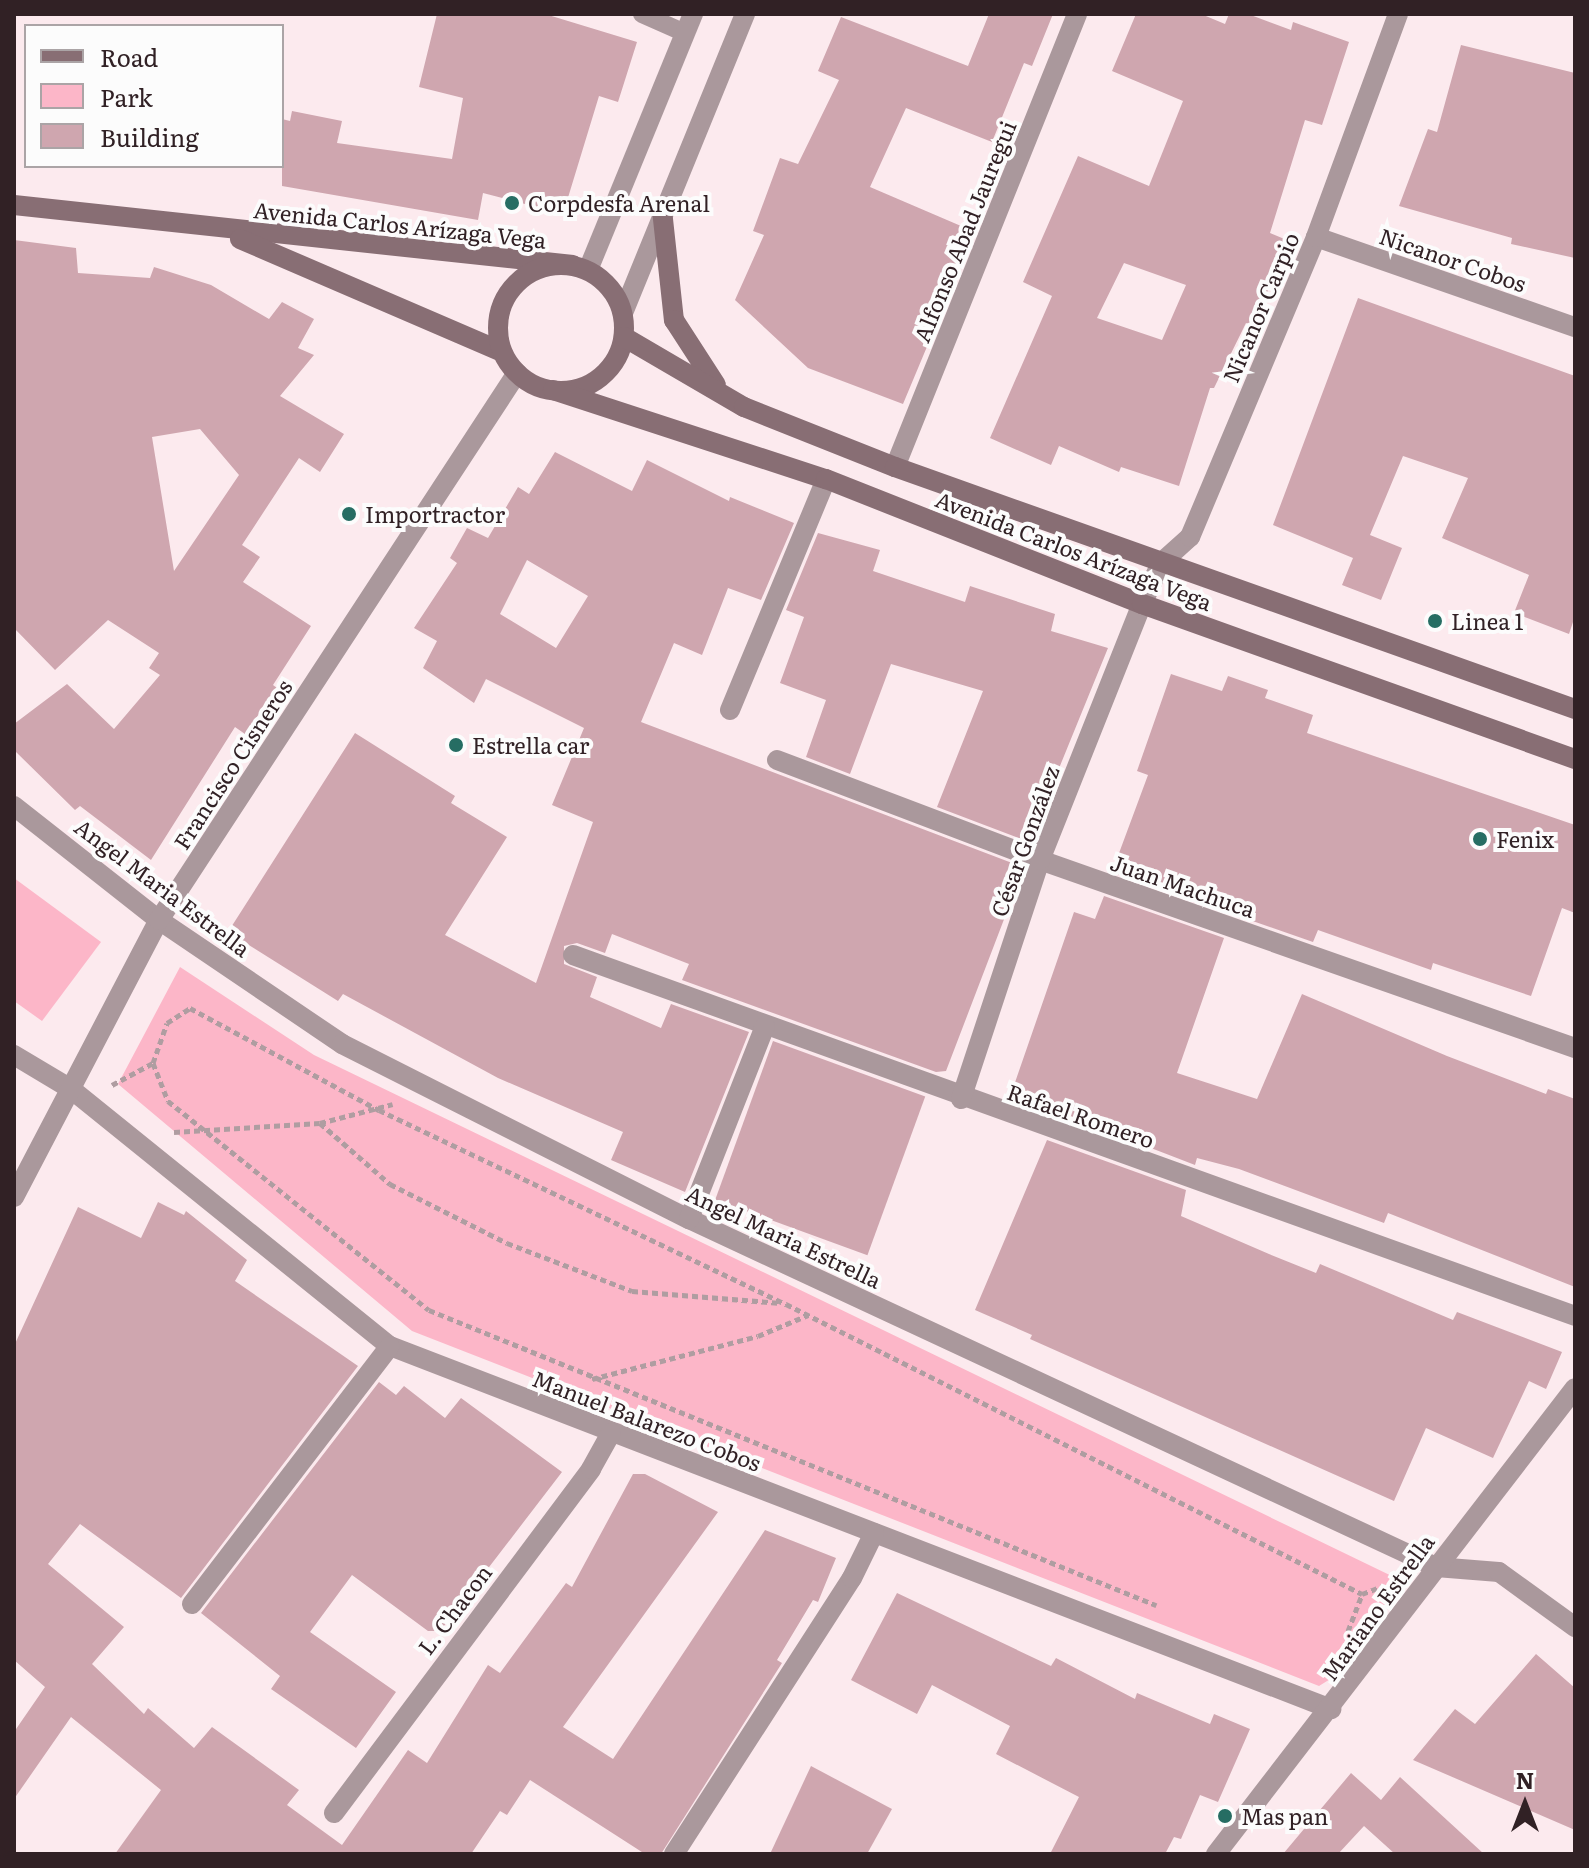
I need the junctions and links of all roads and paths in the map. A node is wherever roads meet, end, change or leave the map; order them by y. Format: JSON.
{"nodes":[{"id":1,"x":642,"y":14,"type":"edge"},
{"id":2,"x":745,"y":14,"type":"edge"},
{"id":3,"x":1077,"y":14,"type":"edge"},
{"id":4,"x":1398,"y":14,"type":"edge"},
{"id":5,"x":689,"y":24,"type":"edge"},
{"id":6,"x":14,"y":205,"type":"edge"},
{"id":7,"x":662,"y":210,"type":"junction"},
{"id":8,"x":221,"y":231,"type":"junction"},
{"id":9,"x":1316,"y":237,"type":"junction"},
{"id":10,"x":581,"y":268,"type":"junction"},
{"id":11,"x":623,"y":313,"type":"junction"},
{"id":12,"x":1575,"y":327,"type":"edge"},
{"id":13,"x":624,"y":337,"type":"junction"},
{"id":14,"x":502,"y":352,"type":"junction"},
{"id":15,"x":517,"y":373,"type":"junction"},
{"id":16,"x":553,"y":390,"type":"junction"},
{"id":17,"x":744,"y":407,"type":"junction"},
{"id":18,"x":895,"y":467,"type":"junction"},
{"id":19,"x":826,"y":479,"type":"junction"},
{"id":20,"x":1161,"y":563,"type":"junction"},
{"id":21,"x":1142,"y":604,"type":"junction"},
{"id":22,"x":1575,"y":709,"type":"edge"},
{"id":23,"x":730,"y":710,"type":"dead end"},
{"id":24,"x":1575,"y":759,"type":"edge"},
{"id":25,"x":777,"y":760,"type":"dead end"},
{"id":26,"x":14,"y":806,"type":"edge"},
{"id":27,"x":1040,"y":860,"type":"junction"},
{"id":28,"x":159,"y":920,"type":"junction"},
{"id":29,"x":573,"y":955,"type":"dead end"},
{"id":30,"x":765,"y":1026,"type":"junction"},
{"id":31,"x":1575,"y":1048,"type":"edge"},
{"id":32,"x":14,"y":1055,"type":"edge"},
{"id":33,"x":153,"y":1063,"type":"junction"},
{"id":34,"x":71,"y":1089,"type":"junction"},
{"id":35,"x":404,"y":1099,"type":"dead end"},
{"id":36,"x":961,"y":1099,"type":"junction"},
{"id":37,"x":379,"y":1110,"type":"junction"},
{"id":38,"x":320,"y":1123,"type":"junction"},
{"id":39,"x":211,"y":1133,"type":"junction"},
{"id":40,"x":139,"y":1143,"type":"junction"},
{"id":41,"x":14,"y":1197,"type":"edge"},
{"id":42,"x":689,"y":1219,"type":"junction"},
{"id":43,"x":786,"y":1304,"type":"junction"},
{"id":44,"x":819,"y":1310,"type":"dead end"},
{"id":45,"x":807,"y":1315,"type":"junction"},
{"id":46,"x":1575,"y":1316,"type":"edge"},
{"id":47,"x":390,"y":1346,"type":"junction"},
{"id":48,"x":591,"y":1380,"type":"junction"},
{"id":49,"x":1575,"y":1388,"type":"edge"},
{"id":50,"x":611,"y":1433,"type":"junction"},
{"id":51,"x":874,"y":1533,"type":"junction"},
{"id":52,"x":1436,"y":1567,"type":"junction"},
{"id":53,"x":1387,"y":1585,"type":"dead end"},
{"id":54,"x":1362,"y":1594,"type":"junction"},
{"id":55,"x":192,"y":1604,"type":"dead end"},
{"id":56,"x":1161,"y":1607,"type":"dead end"},
{"id":57,"x":1575,"y":1627,"type":"edge"},
{"id":58,"x":1346,"y":1636,"type":"dead end"},
{"id":59,"x":1331,"y":1709,"type":"junction"},
{"id":60,"x":334,"y":1813,"type":"dead end"},
{"id":61,"x":674,"y":1854,"type":"edge"},
{"id":62,"x":1216,"y":1854,"type":"edge"}],
"edges":[{"from":1,"to":5,"type":"lane"},
{"from":2,"to":7,"type":"street"},
{"from":3,"to":18,"type":"street","name":"Alfonso Abad Jauregui"},
{"from":4,"to":9,"type":"street","name":"Nicanor Carpio"},
{"from":5,"to":10,"type":"street"},
{"from":6,"to":8,"type":"street","name":"Avenida Carlos Arízaga Vega"},
{"from":7,"to":11,"type":"street"},
{"from":7,"to":17,"type":"street"},
{"from":8,"to":10,"type":"street","name":"Avenida Carlos Arízaga Vega"},
{"from":8,"to":14,"type":"street","name":"Avenida Carlos Arízaga Vega"},
{"from":9,"to":12,"type":"street","name":"Nicanor Cobos"},
{"from":9,"to":20,"type":"street","name":"Nicanor Carpio"},
{"from":10,"to":11,"type":"street"},
{"from":10,"to":14,"type":"street"},
{"from":11,"to":13,"type":"street"},
{"from":13,"to":16,"type":"street"},
{"from":13,"to":17,"type":"street","name":"Avenida Carlos Arízaga Vega"},
{"from":14,"to":15,"type":"street"},
{"from":15,"to":16,"type":"street"},
{"from":15,"to":28,"type":"street","name":"Francisco Cisneros"},
{"from":16,"to":19,"type":"street","name":"Avenida Carlos Arízaga Vega"},
{"from":17,"to":18,"type":"street","name":"Avenida Carlos Arízaga Vega"},
{"from":18,"to":20,"type":"street","name":"Avenida Carlos Arízaga Vega"},
{"from":19,"to":21,"type":"street","name":"Avenida Carlos Arízaga Vega"},
{"from":19,"to":23,"type":"street"},
{"from":20,"to":21,"type":"street","name":"Nicanor Carpio"},
{"from":20,"to":22,"type":"street","name":"Avenida Carlos Arízaga Vega"},
{"from":21,"to":24,"type":"street","name":"Avenida Carlos Arízaga Vega"},
{"from":21,"to":27,"type":"street","name":"César González"},
{"from":25,"to":27,"type":"street","name":"Juan Machuca"},
{"from":26,"to":28,"type":"street","name":"Angel Maria Estrella"},
{"from":27,"to":31,"type":"street","name":"Juan Machuca"},
{"from":27,"to":36,"type":"street","name":"César González"},
{"from":28,"to":34,"type":"street","name":"Francisco Cisneros"},
{"from":28,"to":42,"type":"street","name":"Angel Maria Estrella"},
{"from":29,"to":30,"type":"street","name":"Rafael Romero"},
{"from":30,"to":36,"type":"street","name":"Rafael Romero"},
{"from":30,"to":42,"type":"street"},
{"from":32,"to":34,"type":"street","name":"Manuel Balarezo Cobos"},
{"from":33,"to":34,"type":"path"},
{"from":33,"to":37,"type":"path"},
{"from":33,"to":39,"type":"path"},
{"from":34,"to":40,"type":"street","name":"Manuel Balarezo Cobos"},
{"from":34,"to":41,"type":"street","name":"Francisco Cisneros"},
{"from":35,"to":37,"type":"path"},
{"from":36,"to":46,"type":"street","name":"Rafael Romero"},
{"from":37,"to":38,"type":"path"},
{"from":37,"to":43,"type":"path"},
{"from":38,"to":39,"type":"path"},
{"from":38,"to":43,"type":"path"},
{"from":39,"to":40,"type":"path"},
{"from":39,"to":48,"type":"path"},
{"from":40,"to":47,"type":"street","name":"Manuel Balarezo Cobos"},
{"from":42,"to":52,"type":"street","name":"Angel Maria Estrella"},
{"from":43,"to":45,"type":"path"},
{"from":44,"to":45,"type":"path"},
{"from":45,"to":48,"type":"path"},
{"from":45,"to":54,"type":"path"},
{"from":47,"to":50,"type":"street","name":"Manuel Balarezo Cobos"},
{"from":47,"to":55,"type":"street"},
{"from":48,"to":56,"type":"path"},
{"from":49,"to":52,"type":"street","name":"Mariano Estrella"},
{"from":50,"to":51,"type":"street","name":"Manuel Balarezo Cobos"},
{"from":50,"to":60,"type":"street","name":"L. Chacon"},
{"from":51,"to":59,"type":"street","name":"Manuel Balarezo Cobos"},
{"from":51,"to":61,"type":"street"},
{"from":52,"to":57,"type":"street","name":"Angel Maria Estrella"},
{"from":52,"to":59,"type":"street","name":"Mariano Estrella"},
{"from":53,"to":54,"type":"path"},
{"from":54,"to":58,"type":"path"},
{"from":59,"to":62,"type":"street","name":"Mariano Estrella"}]}
